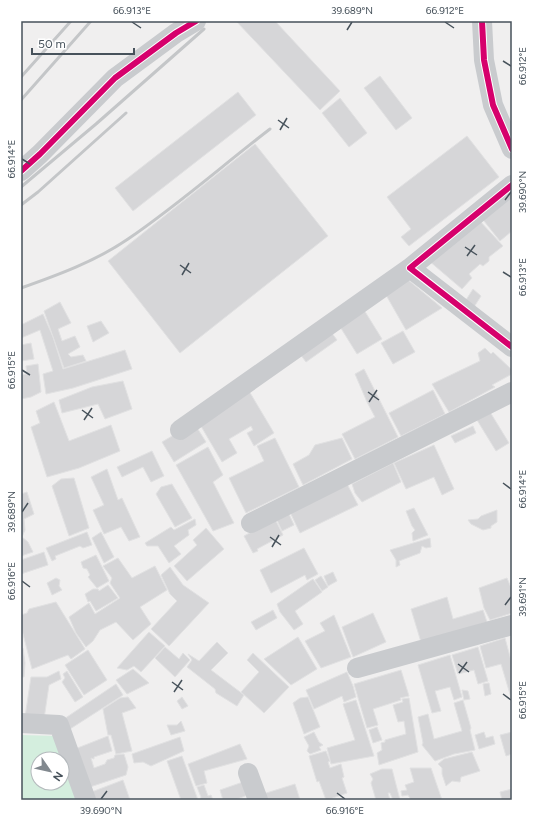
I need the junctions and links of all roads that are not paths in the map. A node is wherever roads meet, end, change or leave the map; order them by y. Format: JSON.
{"nodes":[{"id":1,"x":196,"y":21,"type":"edge"},
{"id":2,"x":482,"y":21,"type":"edge"},
{"id":3,"x":512,"y":149,"type":"edge"},
{"id":4,"x":21,"y":171,"type":"edge"},
{"id":5,"x":512,"y":185,"type":"edge"},
{"id":6,"x":410,"y":268,"type":"junction"},
{"id":7,"x":512,"y":347,"type":"edge"},
{"id":8,"x":512,"y":392,"type":"edge"},
{"id":9,"x":180,"y":430,"type":"dead end"},
{"id":10,"x":251,"y":523,"type":"dead end"},
{"id":11,"x":512,"y":625,"type":"edge"},
{"id":12,"x":357,"y":668,"type":"dead end"},
{"id":13,"x":21,"y":723,"type":"edge"},
{"id":14,"x":248,"y":772,"type":"dead end"},
{"id":15,"x":86,"y":800,"type":"edge"},
{"id":16,"x":258,"y":800,"type":"edge"}],
"edges":[{"from":1,"to":4,"type":"street"},
{"from":2,"to":3,"type":"street"},
{"from":5,"to":6,"type":"street"},
{"from":6,"to":7,"type":"street"},
{"from":6,"to":9,"type":"street"},
{"from":8,"to":10,"type":"street"},
{"from":11,"to":12,"type":"street"},
{"from":13,"to":15,"type":"street"},
{"from":14,"to":16,"type":"street"}]}
